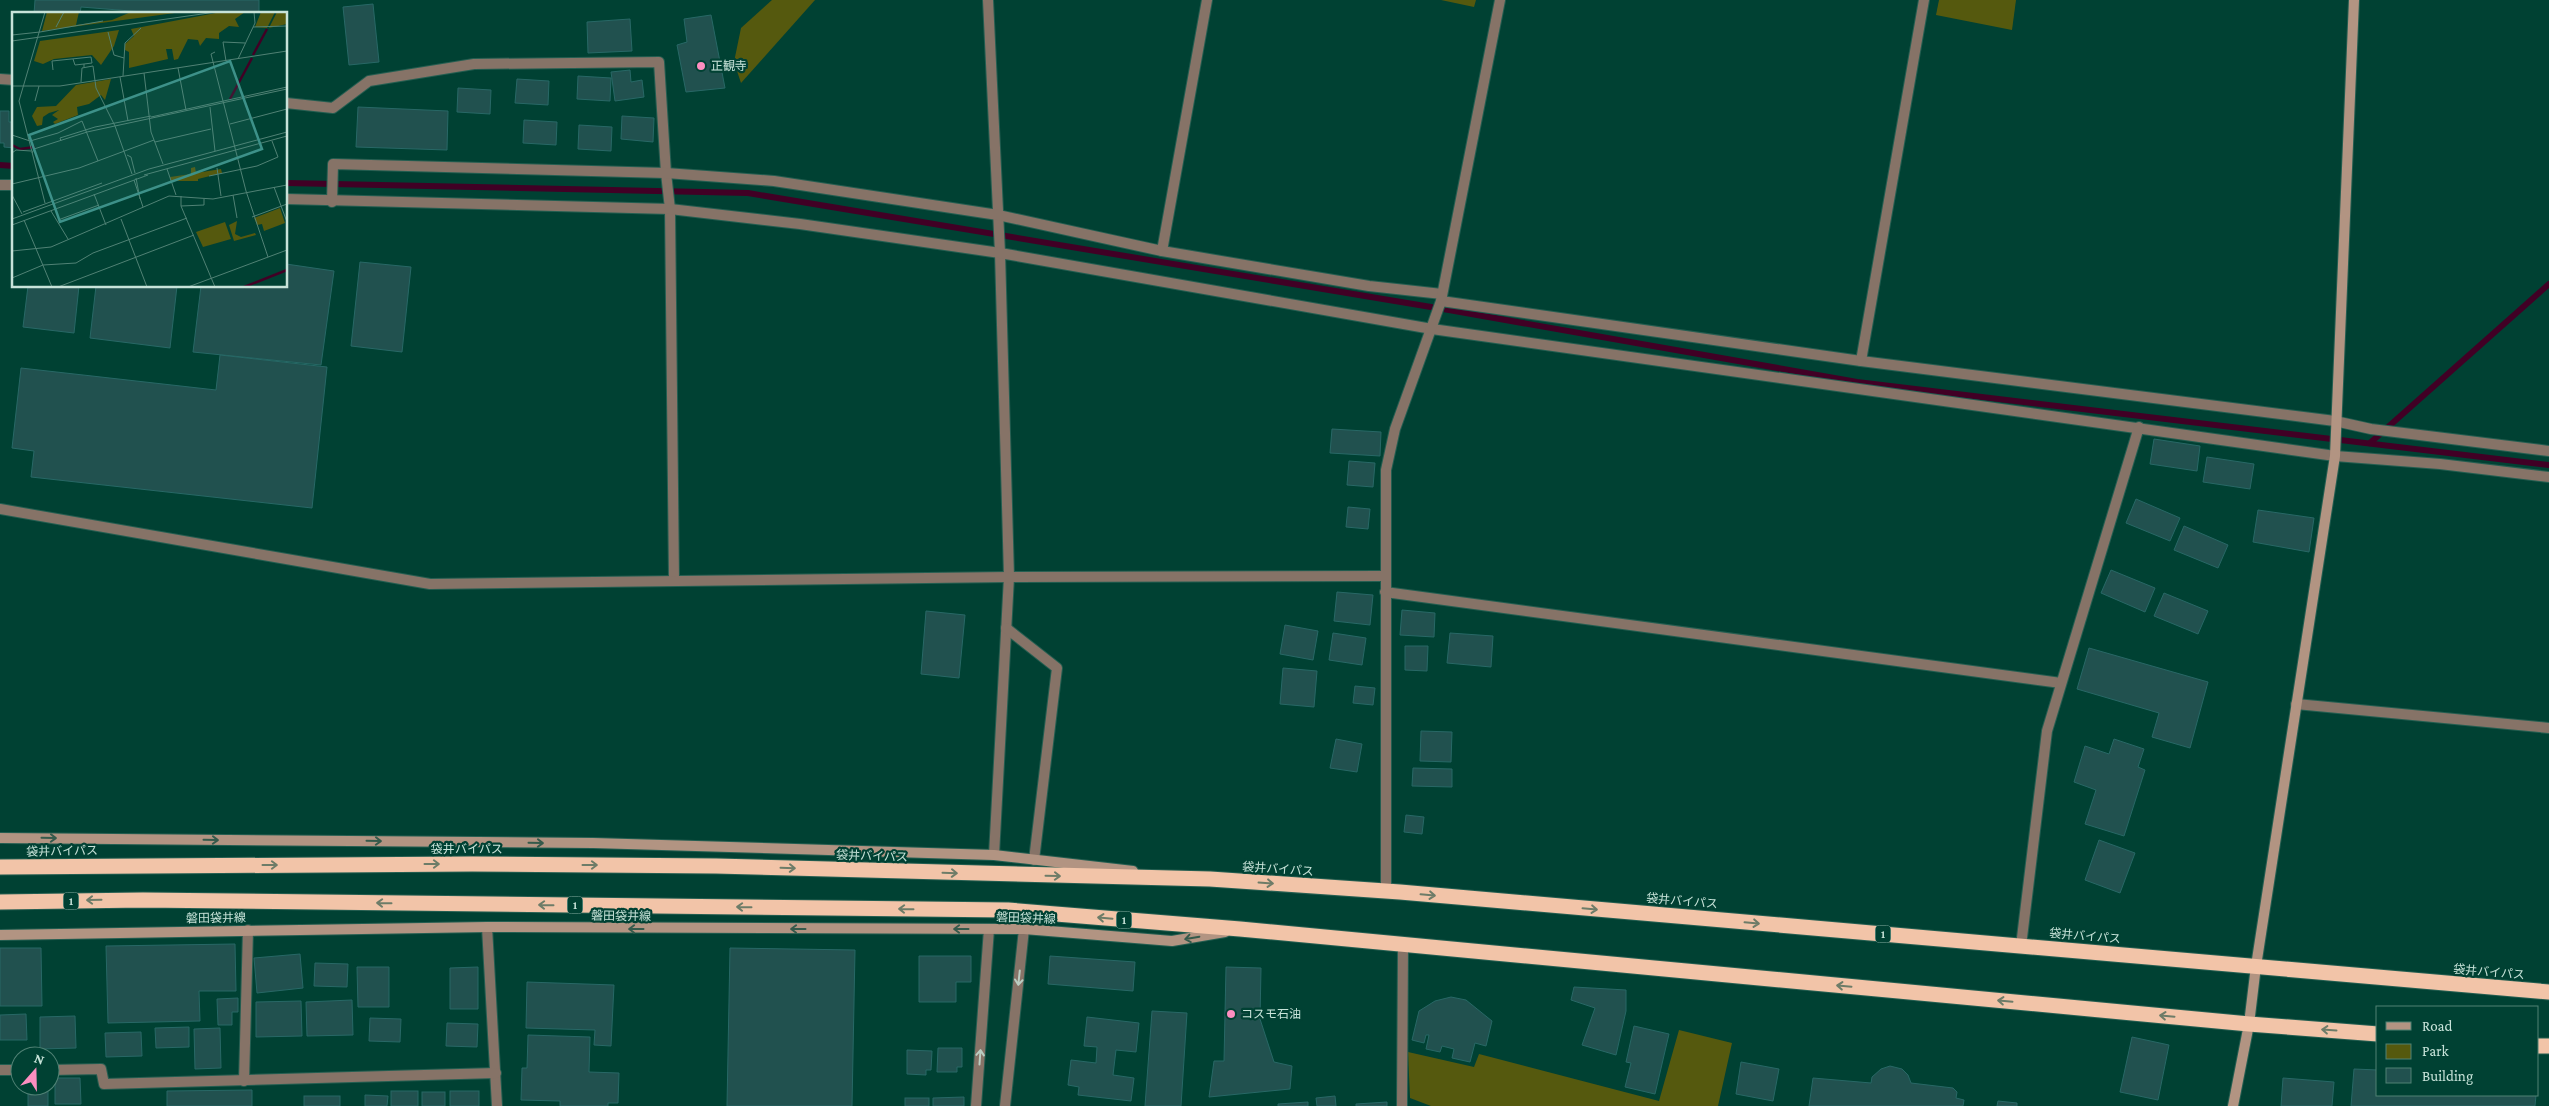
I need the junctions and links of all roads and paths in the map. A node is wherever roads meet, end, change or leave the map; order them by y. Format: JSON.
{"nodes":[{"id":1,"x":988,"y":0,"type":"edge"},
{"id":2,"x":1207,"y":0,"type":"edge"},
{"id":3,"x":1500,"y":0,"type":"edge"},
{"id":4,"x":1924,"y":0,"type":"edge"},
{"id":5,"x":2354,"y":0,"type":"edge"},
{"id":6,"x":288,"y":104,"type":"edge"},
{"id":7,"x":666,"y":176,"type":"junction"},
{"id":8,"x":332,"y":197,"type":"junction"},
{"id":9,"x":288,"y":199,"type":"edge"},
{"id":10,"x":670,"y":206,"type":"junction"},
{"id":11,"x":998,"y":218,"type":"junction"},
{"id":12,"x":1162,"y":251,"type":"junction"},
{"id":13,"x":1000,"y":253,"type":"junction"},
{"id":14,"x":1442,"y":297,"type":"junction"},
{"id":15,"x":1432,"y":329,"type":"junction"},
{"id":16,"x":1862,"y":361,"type":"junction"},
{"id":17,"x":2335,"y":423,"type":"junction"},
{"id":18,"x":2139,"y":427,"type":"junction"},
{"id":19,"x":2549,"y":450,"type":"edge"},
{"id":20,"x":2335,"y":451,"type":"junction"},
{"id":21,"x":2549,"y":477,"type":"edge"},
{"id":22,"x":0,"y":509,"type":"edge"},
{"id":23,"x":1384,"y":576,"type":"junction"},
{"id":24,"x":1009,"y":577,"type":"junction"},
{"id":25,"x":674,"y":581,"type":"junction"},
{"id":26,"x":1385,"y":592,"type":"junction"},
{"id":27,"x":1006,"y":628,"type":"junction"},
{"id":28,"x":2061,"y":683,"type":"junction"},
{"id":29,"x":2296,"y":704,"type":"junction"},
{"id":30,"x":2549,"y":728,"type":"edge"},
{"id":31,"x":0,"y":838,"type":"edge"},
{"id":32,"x":994,"y":856,"type":"junction"},
{"id":33,"x":1034,"y":860,"type":"junction"},
{"id":34,"x":0,"y":867,"type":"edge"},
{"id":35,"x":1217,"y":880,"type":"junction"},
{"id":36,"x":1386,"y":891,"type":"junction"},
{"id":37,"x":0,"y":902,"type":"edge"},
{"id":38,"x":487,"y":927,"type":"junction"},
{"id":39,"x":989,"y":929,"type":"junction"},
{"id":40,"x":1024,"y":929,"type":"junction"},
{"id":41,"x":1240,"y":929,"type":"junction"},
{"id":42,"x":248,"y":930,"type":"junction"},
{"id":43,"x":0,"y":935,"type":"edge"},
{"id":44,"x":1402,"y":944,"type":"junction"},
{"id":45,"x":2021,"y":946,"type":"junction"},
{"id":46,"x":2256,"y":966,"type":"junction"},
{"id":47,"x":2549,"y":992,"type":"edge"},
{"id":48,"x":2249,"y":1024,"type":"junction"},
{"id":49,"x":2376,"y":1034,"type":"edge"},
{"id":50,"x":60,"y":1070,"type":"edge"},
{"id":51,"x":496,"y":1073,"type":"junction"},
{"id":52,"x":244,"y":1081,"type":"junction"},
{"id":53,"x":497,"y":1106,"type":"edge"},
{"id":54,"x":976,"y":1106,"type":"edge"},
{"id":55,"x":1005,"y":1106,"type":"edge"},
{"id":56,"x":1402,"y":1106,"type":"edge"},
{"id":57,"x":2234,"y":1106,"type":"edge"}],
"edges":[{"from":1,"to":11,"type":"street"},
{"from":2,"to":12,"type":"street"},
{"from":3,"to":14,"type":"street"},
{"from":4,"to":16,"type":"street"},
{"from":5,"to":17,"type":"main road"},
{"from":6,"to":7,"type":"street"},
{"from":7,"to":8,"type":"street"},
{"from":7,"to":10,"type":"street"},
{"from":7,"to":11,"type":"street"},
{"from":8,"to":9,"type":"street"},
{"from":8,"to":10,"type":"street"},
{"from":10,"to":13,"type":"street"},
{"from":10,"to":25,"type":"street"},
{"from":11,"to":12,"type":"street"},
{"from":11,"to":13,"type":"street"},
{"from":12,"to":14,"type":"street"},
{"from":13,"to":15,"type":"street"},
{"from":13,"to":24,"type":"street"},
{"from":14,"to":15,"type":"street"},
{"from":14,"to":16,"type":"street"},
{"from":15,"to":18,"type":"street"},
{"from":15,"to":23,"type":"street"},
{"from":16,"to":17,"type":"street"},
{"from":17,"to":19,"type":"street"},
{"from":17,"to":20,"type":"main road"},
{"from":18,"to":20,"type":"street"},
{"from":18,"to":28,"type":"street"},
{"from":20,"to":21,"type":"street"},
{"from":20,"to":29,"type":"main road"},
{"from":22,"to":25,"type":"street"},
{"from":23,"to":24,"type":"street"},
{"from":23,"to":26,"type":"street"},
{"from":24,"to":25,"type":"street"},
{"from":24,"to":27,"type":"street"},
{"from":26,"to":28,"type":"street"},
{"from":26,"to":36,"type":"street"},
{"from":27,"to":32,"type":"street"},
{"from":27,"to":33,"type":"street"},
{"from":28,"to":45,"type":"street"},
{"from":29,"to":30,"type":"street"},
{"from":29,"to":46,"type":"main road"},
{"from":31,"to":32,"type":"main road","one_way":true},
{"from":32,"to":33,"type":"main road"},
{"from":33,"to":35,"type":"main road"},
{"from":34,"to":35,"type":"highway","name":"袋井バイパス","number":"1","one_way":true},
{"from":35,"to":36,"type":"highway","name":"袋井バイパス","number":"1","one_way":true},
{"from":36,"to":45,"type":"highway","name":"袋井バイパス","number":"1","one_way":true},
{"from":41,"to":37,"type":"highway","number":"1","one_way":true},
{"from":39,"to":38,"type":"main road","name":"磐田袋井線","one_way":true},
{"from":38,"to":42,"type":"main road","name":"磐田袋井線"},
{"from":38,"to":51,"type":"street"},
{"from":39,"to":40,"type":"main road","name":"磐田袋井線"},
{"from":54,"to":39,"type":"street","one_way":true},
{"from":41,"to":40,"type":"main road","name":"磐田袋井線","one_way":true},
{"from":40,"to":55,"type":"street","one_way":true},
{"from":41,"to":44,"type":"highway","number":"1"},
{"from":42,"to":43,"type":"main road","name":"磐田袋井線"},
{"from":42,"to":52,"type":"street"},
{"from":48,"to":44,"type":"highway","number":"1","one_way":true},
{"from":44,"to":56,"type":"street"},
{"from":45,"to":46,"type":"highway","name":"袋井バイパス","number":"1"},
{"from":46,"to":47,"type":"highway","name":"袋井バイパス","number":"1"},
{"from":46,"to":48,"type":"main road"},
{"from":49,"to":48,"type":"highway","number":"1","one_way":true},
{"from":48,"to":57,"type":"main road"},
{"from":50,"to":52,"type":"street"},
{"from":51,"to":52,"type":"street"},
{"from":51,"to":53,"type":"street"}]}
